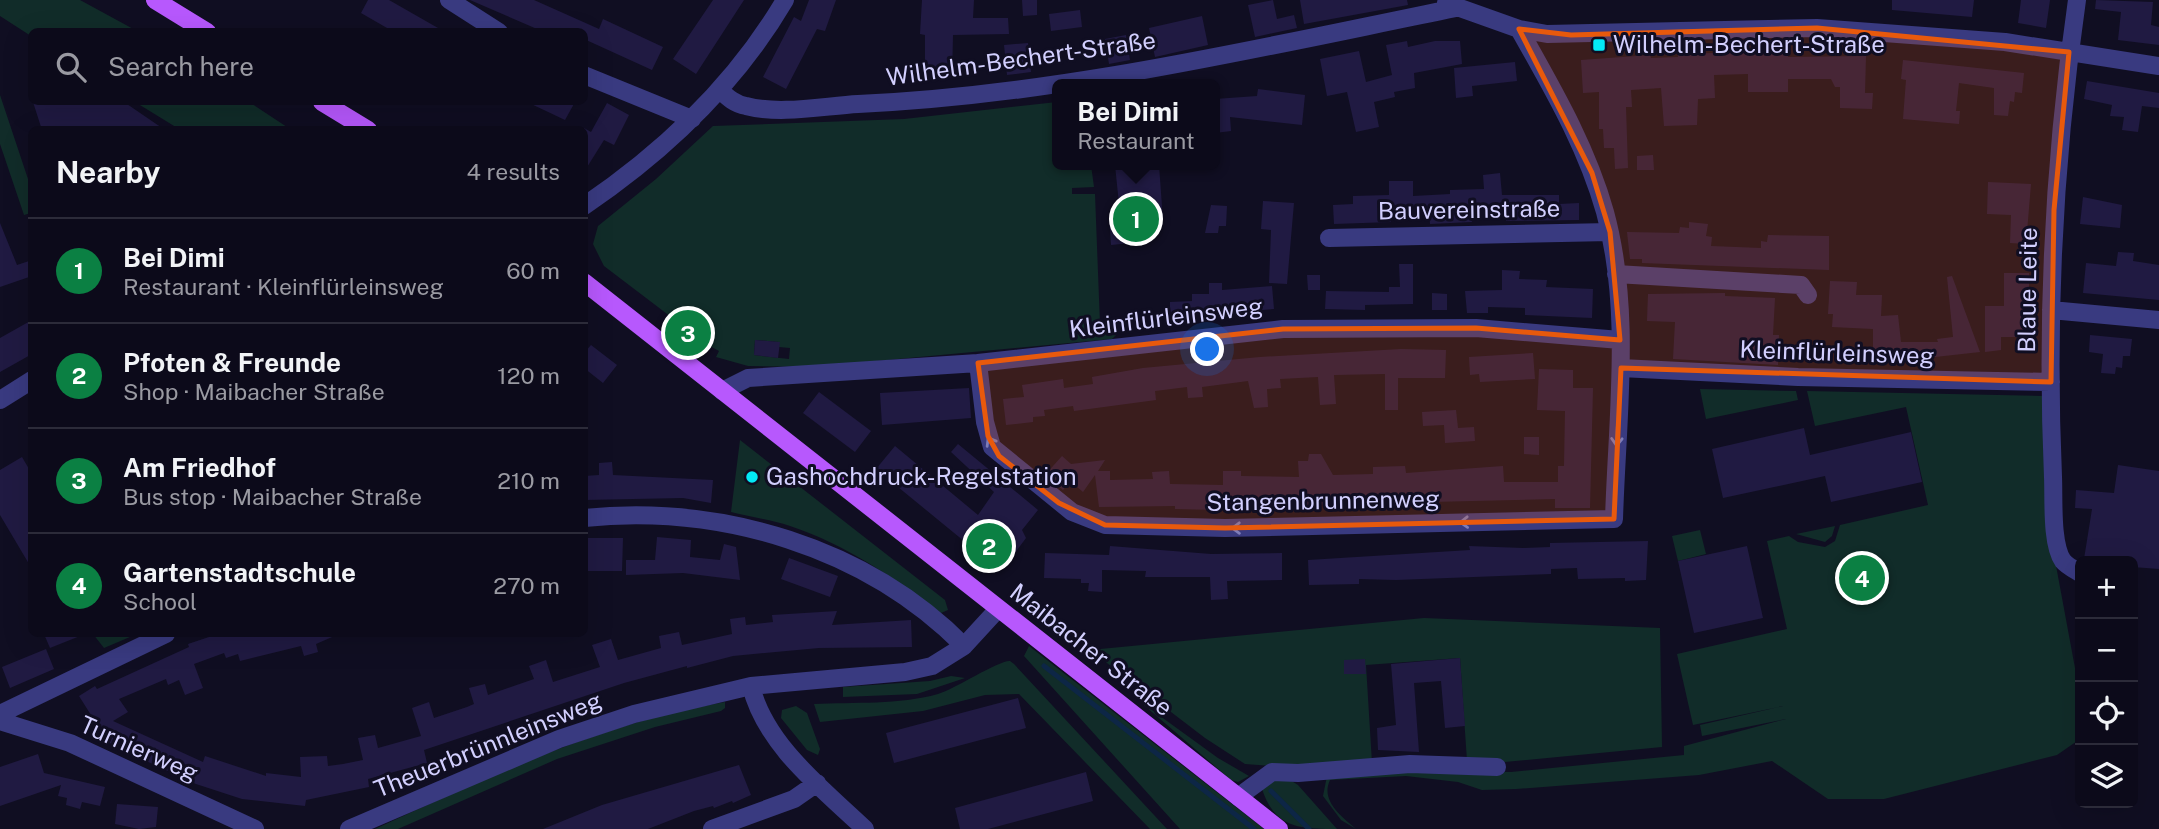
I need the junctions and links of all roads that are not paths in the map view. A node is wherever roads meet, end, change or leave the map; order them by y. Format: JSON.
{"nodes":[{"id":1,"x":155,"y":0,"type":"edge"},
{"id":2,"x":449,"y":0,"type":"edge"},
{"id":3,"x":785,"y":0,"type":"edge"},
{"id":4,"x":2077,"y":0,"type":"edge"},
{"id":5,"x":1448,"y":4,"type":"edge"},
{"id":6,"x":200,"y":28,"type":"edge"},
{"id":7,"x":493,"y":28,"type":"edge"},
{"id":8,"x":1519,"y":29,"type":"junction"},
{"id":9,"x":2069,"y":52,"type":"junction"},
{"id":10,"x":2159,"y":66,"type":"edge"},
{"id":11,"x":588,"y":77,"type":"edge"},
{"id":12,"x":1082,"y":79,"type":"edge"},
{"id":13,"x":1052,"y":84,"type":"edge"},
{"id":14,"x":720,"y":90,"type":"junction"},
{"id":15,"x":328,"y":105,"type":"edge"},
{"id":16,"x":692,"y":119,"type":"junction"},
{"id":17,"x":362,"y":126,"type":"edge"},
{"id":18,"x":588,"y":203,"type":"edge"},
{"id":19,"x":1609,"y":232,"type":"junction"},
{"id":20,"x":1329,"y":238,"type":"dead end"},
{"id":21,"x":1616,"y":274,"type":"junction"},
{"id":22,"x":588,"y":285,"type":"edge"},
{"id":23,"x":1808,"y":295,"type":"dead end"},
{"id":24,"x":2052,"y":310,"type":"junction"},
{"id":25,"x":2159,"y":320,"type":"edge"},
{"id":26,"x":1620,"y":340,"type":"junction"},
{"id":27,"x":978,"y":363,"type":"junction"},
{"id":28,"x":1621,"y":368,"type":"junction"},
{"id":29,"x":28,"y":382,"type":"edge"},
{"id":30,"x":2051,"y":383,"type":"junction"},
{"id":31,"x":722,"y":391,"type":"junction"},
{"id":32,"x":0,"y":400,"type":"edge"},
{"id":33,"x":588,"y":518,"type":"edge"},
{"id":34,"x":2075,"y":569,"type":"edge"},
{"id":35,"x":998,"y":610,"type":"junction"},
{"id":36,"x":160,"y":637,"type":"edge"},
{"id":37,"x":964,"y":646,"type":"junction"},
{"id":38,"x":751,"y":686,"type":"junction"},
{"id":39,"x":0,"y":714,"type":"edge"},
{"id":40,"x":0,"y":721,"type":"edge"},
{"id":41,"x":1497,"y":767,"type":"dead end"},
{"id":42,"x":817,"y":783,"type":"junction"},
{"id":43,"x":1238,"y":797,"type":"junction"},
{"id":44,"x":255,"y":829,"type":"edge"},
{"id":45,"x":349,"y":829,"type":"edge"},
{"id":46,"x":712,"y":829,"type":"edge"},
{"id":47,"x":865,"y":829,"type":"edge"},
{"id":48,"x":1279,"y":829,"type":"edge"}],
"edges":[{"from":1,"to":6,"type":"main road"},
{"from":2,"to":7,"type":"street"},
{"from":3,"to":14,"type":"street"},
{"from":4,"to":9,"type":"street","name":"Blaue Leite"},
{"from":5,"to":8,"type":"street"},
{"from":5,"to":12,"type":"street","name":"Wilhelm-Bechert-Straße"},
{"from":8,"to":9,"type":"street"},
{"from":8,"to":19,"type":"street"},
{"from":9,"to":10,"type":"street"},
{"from":9,"to":24,"type":"street","name":"Blaue Leite"},
{"from":11,"to":16,"type":"street"},
{"from":13,"to":14,"type":"street","name":"Wilhelm-Bechert-Straße"},
{"from":14,"to":16,"type":"street"},
{"from":15,"to":17,"type":"main road"},
{"from":16,"to":18,"type":"street"},
{"from":19,"to":20,"type":"street","name":"Bauvereinstraße"},
{"from":19,"to":21,"type":"street"},
{"from":21,"to":23,"type":"street"},
{"from":21,"to":26,"type":"street"},
{"from":22,"to":31,"type":"main road","name":"Maibacher Straße"},
{"from":24,"to":25,"type":"street"},
{"from":24,"to":30,"type":"street","name":"Blaue Leite"},
{"from":26,"to":27,"type":"street","name":"Kleinflürleinsweg"},
{"from":26,"to":28,"type":"street"},
{"from":28,"to":27,"type":"street","name":"Stangenbrunnenweg","one_way":true},
{"from":27,"to":31,"type":"street","name":"Kleinflürleinsweg"},
{"from":28,"to":30,"type":"street","name":"Kleinflürleinsweg"},
{"from":29,"to":32,"type":"street"},
{"from":30,"to":34,"type":"street","name":"Blaue Leite"},
{"from":31,"to":35,"type":"main road","name":"Maibacher Straße"},
{"from":33,"to":37,"type":"street"},
{"from":35,"to":37,"type":"street","name":"Theuerbrünnleinsweg"},
{"from":35,"to":43,"type":"main road","name":"Maibacher Straße"},
{"from":36,"to":39,"type":"street"},
{"from":37,"to":38,"type":"street","name":"Theuerbrünnleinsweg"},
{"from":38,"to":42,"type":"street"},
{"from":38,"to":45,"type":"street","name":"Theuerbrünnleinsweg"},
{"from":40,"to":44,"type":"street","name":"Turnierweg"},
{"from":41,"to":43,"type":"street"},
{"from":42,"to":46,"type":"street"},
{"from":42,"to":47,"type":"street"},
{"from":43,"to":48,"type":"main road","name":"Maibacher Straße"}]}
